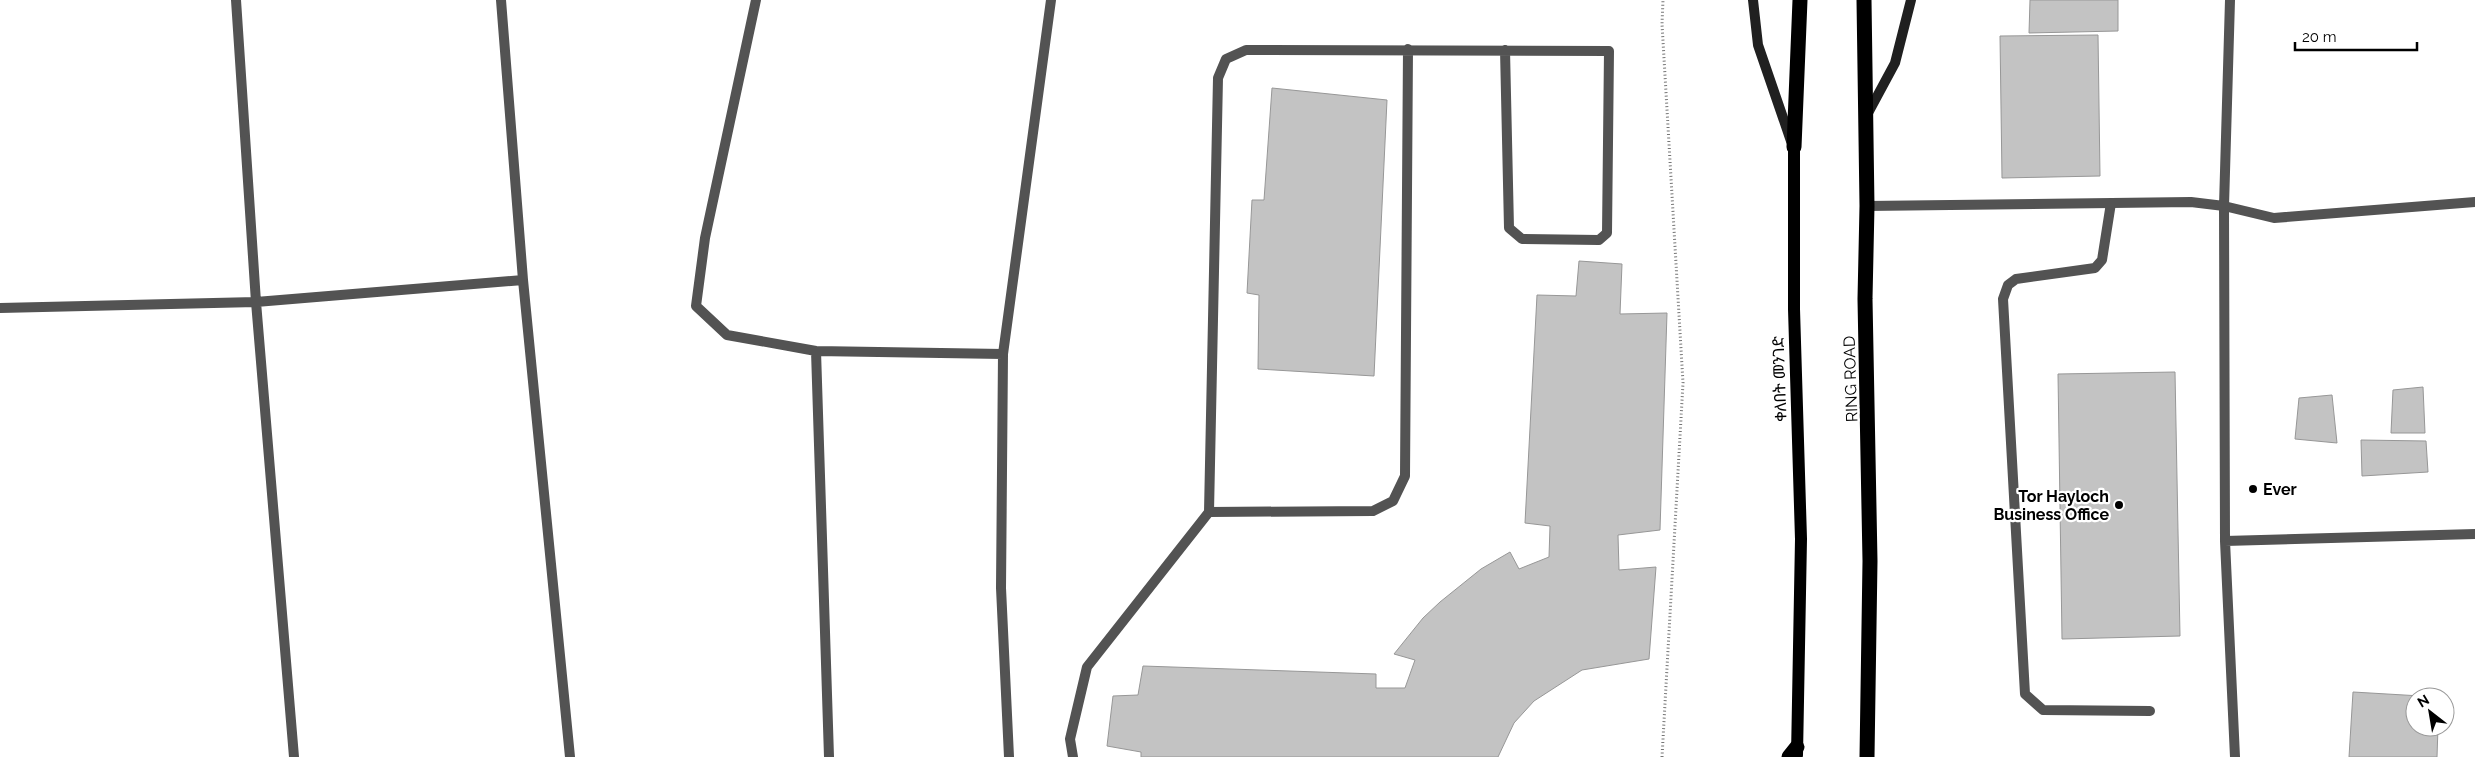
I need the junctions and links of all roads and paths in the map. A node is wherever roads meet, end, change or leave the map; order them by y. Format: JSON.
{"nodes":[{"id":1,"x":236,"y":0,"type":"edge"},
{"id":2,"x":501,"y":0,"type":"edge"},
{"id":3,"x":756,"y":0,"type":"edge"},
{"id":4,"x":1051,"y":0,"type":"edge"},
{"id":5,"x":1663,"y":0,"type":"edge"},
{"id":6,"x":1754,"y":0,"type":"edge"},
{"id":7,"x":1800,"y":0,"type":"edge"},
{"id":8,"x":1864,"y":0,"type":"edge"},
{"id":9,"x":1911,"y":0,"type":"edge"},
{"id":10,"x":2230,"y":0,"type":"edge"},
{"id":11,"x":1408,"y":49,"type":"junction"},
{"id":12,"x":1505,"y":50,"type":"junction"},
{"id":13,"x":1864,"y":121,"type":"junction"},
{"id":14,"x":1794,"y":147,"type":"junction"},
{"id":15,"x":2475,"y":202,"type":"edge"},
{"id":16,"x":2111,"y":203,"type":"junction"},
{"id":17,"x":1867,"y":206,"type":"junction"},
{"id":18,"x":2224,"y":206,"type":"junction"},
{"id":19,"x":523,"y":280,"type":"junction"},
{"id":20,"x":256,"y":302,"type":"junction"},
{"id":21,"x":0,"y":308,"type":"edge"},
{"id":22,"x":816,"y":351,"type":"junction"},
{"id":23,"x":1003,"y":354,"type":"junction"},
{"id":24,"x":1209,"y":512,"type":"junction"},
{"id":25,"x":2475,"y":534,"type":"edge"},
{"id":26,"x":2225,"y":541,"type":"junction"},
{"id":27,"x":2150,"y":711,"type":"dead end"},
{"id":28,"x":1794,"y":754,"type":"edge"},
{"id":29,"x":1869,"y":754,"type":"edge"},
{"id":30,"x":294,"y":757,"type":"edge"},
{"id":31,"x":570,"y":757,"type":"edge"},
{"id":32,"x":829,"y":757,"type":"edge"},
{"id":33,"x":1009,"y":757,"type":"edge"},
{"id":34,"x":1073,"y":757,"type":"edge"},
{"id":35,"x":1662,"y":757,"type":"edge"},
{"id":36,"x":2235,"y":757,"type":"edge"}],
"edges":[{"from":1,"to":20,"type":"street"},
{"from":2,"to":19,"type":"street"},
{"from":3,"to":22,"type":"street"},
{"from":4,"to":23,"type":"street"},
{"from":5,"to":35,"type":"path"},
{"from":6,"to":14,"type":"street"},
{"from":7,"to":14,"type":"highway","name":"ቀለበት መንገድ"},
{"from":8,"to":13,"type":"highway","name":"RING ROAD"},
{"from":9,"to":13,"type":"street"},
{"from":10,"to":18,"type":"street"},
{"from":11,"to":12,"type":"street"},
{"from":11,"to":24,"type":"street"},
{"from":11,"to":24,"type":"street"},
{"from":12,"to":12,"type":"street"},
{"from":13,"to":17,"type":"highway","name":"RING ROAD"},
{"from":14,"to":28,"type":"main road","name":"ቀለበት መንገድ"},
{"from":15,"to":18,"type":"street"},
{"from":16,"to":17,"type":"street"},
{"from":16,"to":18,"type":"street"},
{"from":16,"to":27,"type":"street"},
{"from":17,"to":29,"type":"highway","name":"RING ROAD"},
{"from":18,"to":26,"type":"street"},
{"from":19,"to":20,"type":"street"},
{"from":19,"to":31,"type":"street"},
{"from":20,"to":21,"type":"street"},
{"from":20,"to":30,"type":"street"},
{"from":22,"to":23,"type":"street"},
{"from":22,"to":32,"type":"street"},
{"from":23,"to":33,"type":"street"},
{"from":24,"to":34,"type":"street"},
{"from":25,"to":26,"type":"street"},
{"from":26,"to":36,"type":"street"}]}
